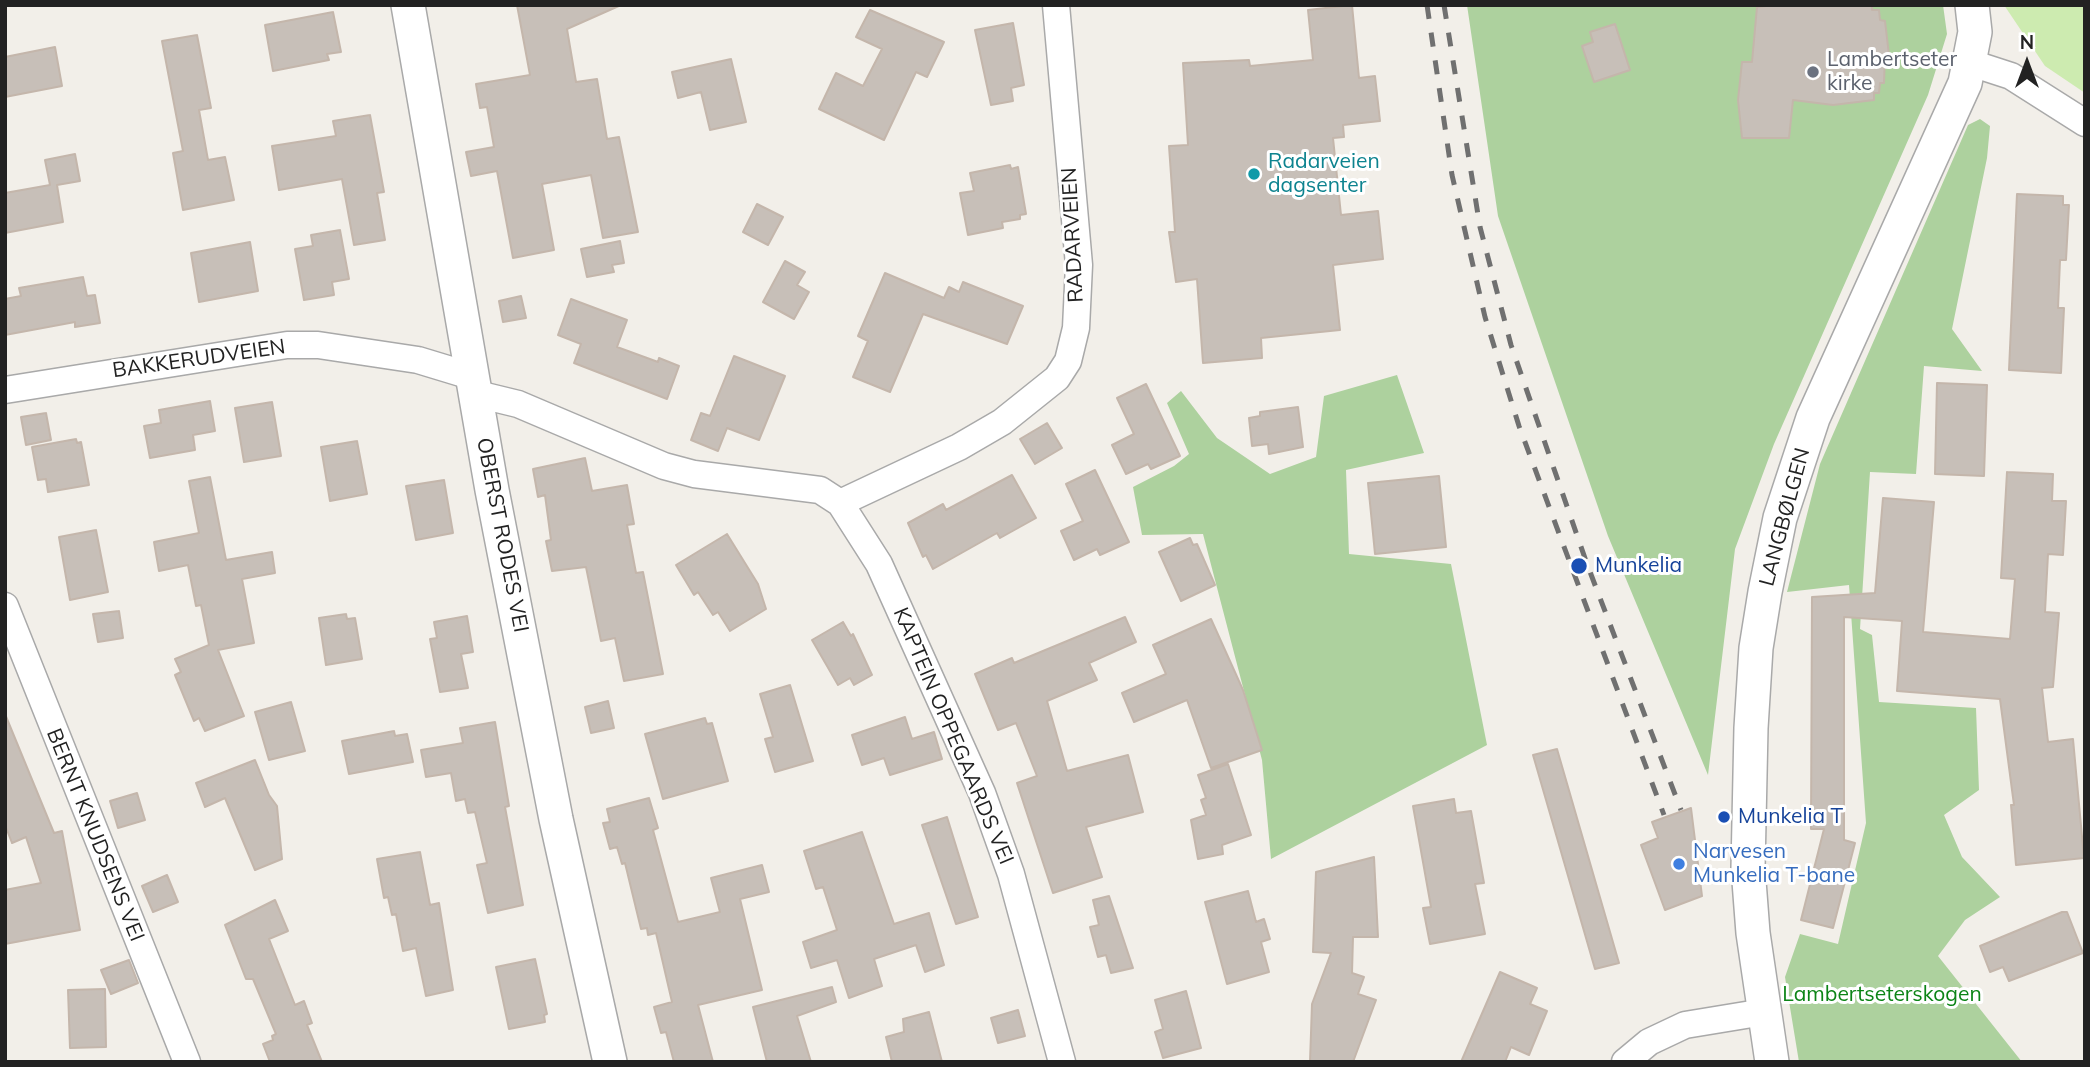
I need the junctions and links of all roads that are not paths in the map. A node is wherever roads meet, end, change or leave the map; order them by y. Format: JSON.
{"nodes":[{"id":1,"x":408,"y":5,"type":"edge"},
{"id":2,"x":1056,"y":5,"type":"edge"},
{"id":3,"x":1972,"y":5,"type":"edge"},
{"id":4,"x":1971,"y":62,"type":"junction"},
{"id":5,"x":2085,"y":123,"type":"edge"},
{"id":6,"x":475,"y":386,"type":"junction"},
{"id":7,"x":5,"y":390,"type":"edge"},
{"id":8,"x":840,"y":503,"type":"junction"},
{"id":9,"x":5,"y":606,"type":"edge"},
{"id":10,"x":1764,"y":1013,"type":"junction"},
{"id":11,"x":187,"y":1062,"type":"edge"},
{"id":12,"x":610,"y":1062,"type":"edge"},
{"id":13,"x":1062,"y":1062,"type":"edge"},
{"id":14,"x":1625,"y":1062,"type":"edge"},
{"id":15,"x":1772,"y":1062,"type":"edge"}],
"edges":[{"from":1,"to":6,"type":"street","name":"OBERST RODES VEI"},
{"from":2,"to":8,"type":"street","name":"RADARVEIEN"},
{"from":3,"to":4,"type":"street","name":"LANGBØLGEN"},
{"from":4,"to":5,"type":"street"},
{"from":4,"to":10,"type":"street","name":"LANGBØLGEN"},
{"from":6,"to":7,"type":"street","name":"BAKKERUDVEIEN"},
{"from":6,"to":8,"type":"street","name":"BAKKERUDVEIEN"},
{"from":6,"to":12,"type":"street","name":"OBERST RODES VEI"},
{"from":8,"to":13,"type":"street","name":"KAPTEIN OPPEGAARDS VEI"},
{"from":9,"to":11,"type":"street","name":"BERNT KNUDSENS VEI"},
{"from":10,"to":14,"type":"street"},
{"from":10,"to":15,"type":"street","name":"LANGBØLGEN"}]}
